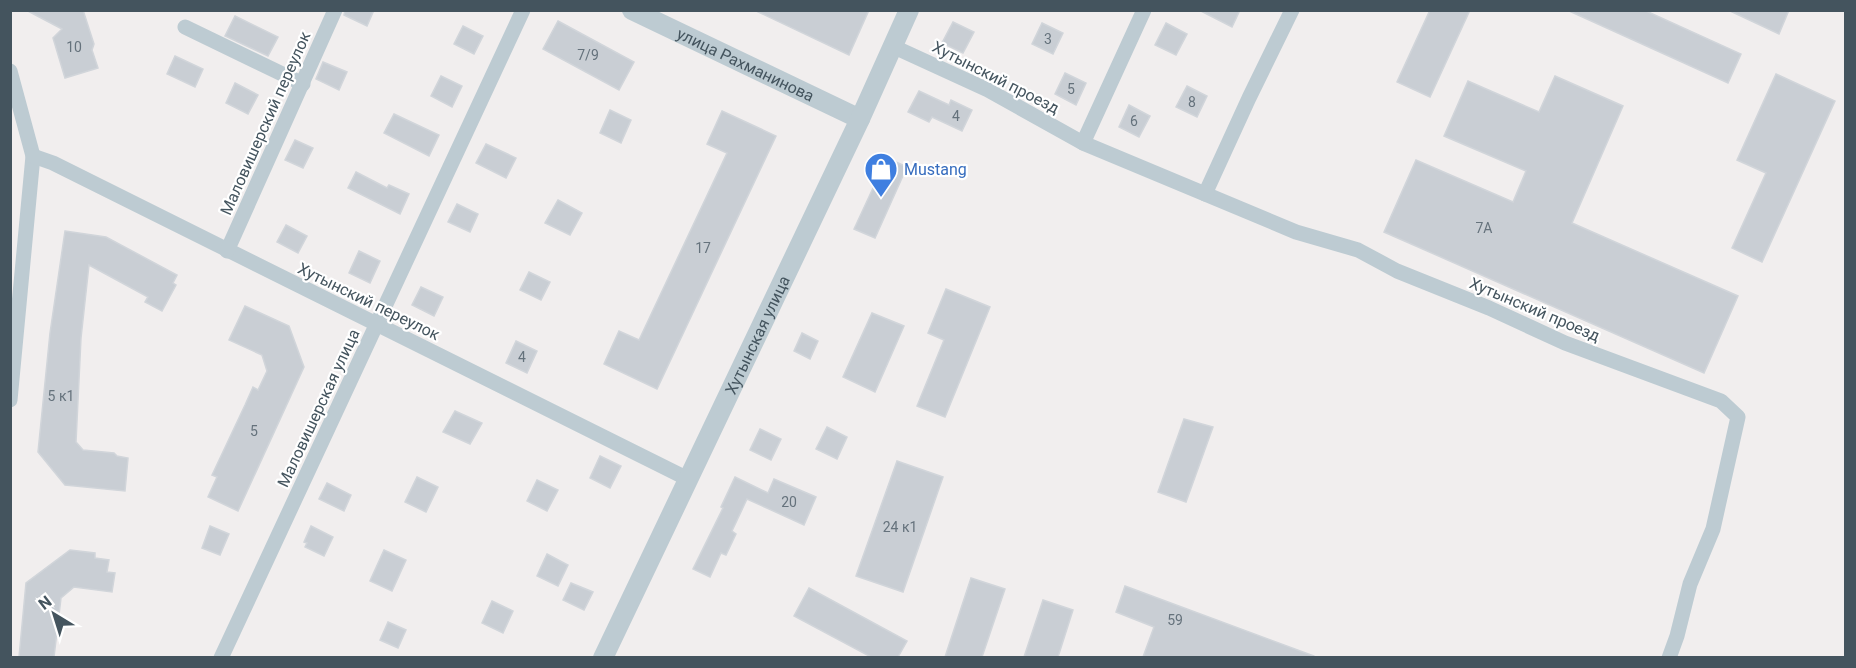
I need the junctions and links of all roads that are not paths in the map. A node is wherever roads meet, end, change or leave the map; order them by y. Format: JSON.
{"nodes":[{"id":1,"x":335,"y":10,"type":"edge"},
{"id":2,"x":523,"y":10,"type":"edge"},
{"id":3,"x":632,"y":10,"type":"edge"},
{"id":4,"x":909,"y":10,"type":"edge"},
{"id":5,"x":1144,"y":10,"type":"edge"},
{"id":6,"x":1292,"y":10,"type":"edge"},
{"id":7,"x":185,"y":27,"type":"dead end"},
{"id":8,"x":892,"y":46,"type":"junction"},
{"id":9,"x":10,"y":72,"type":"edge"},
{"id":10,"x":303,"y":84,"type":"junction"},
{"id":11,"x":860,"y":119,"type":"junction"},
{"id":12,"x":1083,"y":142,"type":"junction"},
{"id":13,"x":33,"y":156,"type":"junction"},
{"id":14,"x":1205,"y":194,"type":"junction"},
{"id":15,"x":227,"y":250,"type":"junction"},
{"id":16,"x":376,"y":325,"type":"junction"},
{"id":17,"x":10,"y":400,"type":"edge"},
{"id":18,"x":688,"y":478,"type":"junction"},
{"id":19,"x":221,"y":657,"type":"edge"},
{"id":20,"x":603,"y":657,"type":"edge"},
{"id":21,"x":1669,"y":657,"type":"edge"}],
"edges":[{"from":1,"to":10,"type":"street","name":"Маловишерский переулок"},
{"from":2,"to":16,"type":"street","name":"Маловишерская улица"},
{"from":3,"to":11,"type":"street","name":"улица Рахманинова"},
{"from":4,"to":8,"type":"street","name":"Хутынская улица"},
{"from":5,"to":12,"type":"street"},
{"from":6,"to":14,"type":"street"},
{"from":7,"to":10,"type":"street"},
{"from":8,"to":11,"type":"street","name":"Хутынская улица"},
{"from":8,"to":12,"type":"street","name":"Хутынский проезд"},
{"from":9,"to":13,"type":"street"},
{"from":10,"to":15,"type":"street","name":"Маловишерский переулок"},
{"from":11,"to":18,"type":"street","name":"Хутынская улица"},
{"from":12,"to":14,"type":"street","name":"Хутынский проезд"},
{"from":13,"to":15,"type":"street","name":"Хутынский переулок"},
{"from":13,"to":17,"type":"street"},
{"from":14,"to":21,"type":"street","name":"Хутынский проезд"},
{"from":15,"to":16,"type":"street","name":"Хутынский переулок"},
{"from":16,"to":18,"type":"street","name":"Хутынский переулок"},
{"from":16,"to":19,"type":"street","name":"Маловишерская улица"},
{"from":18,"to":20,"type":"street","name":"Хутынская улица"}]}
